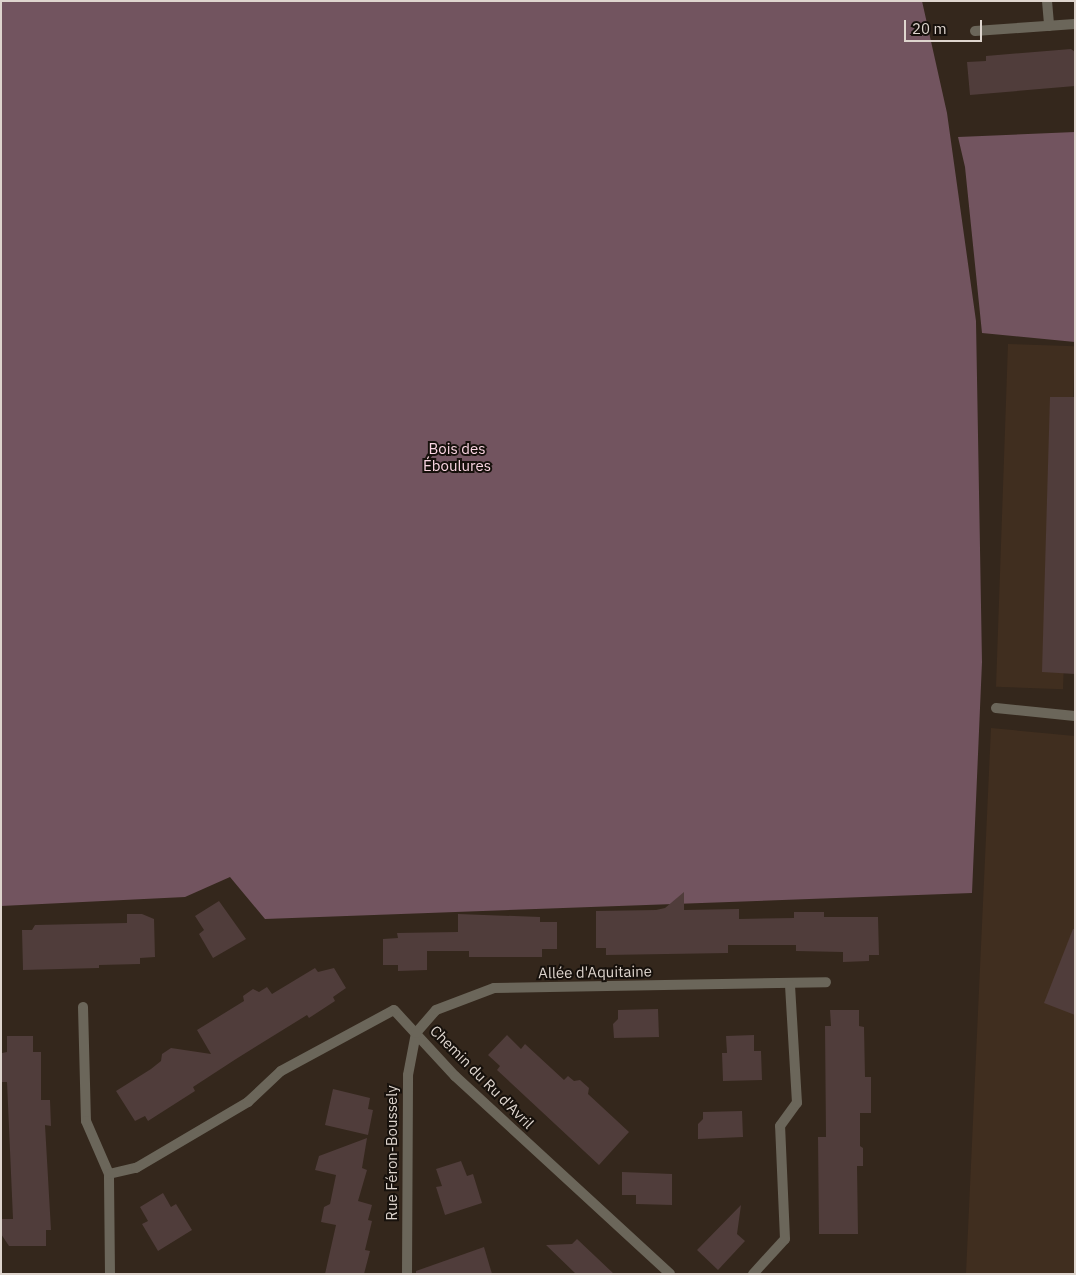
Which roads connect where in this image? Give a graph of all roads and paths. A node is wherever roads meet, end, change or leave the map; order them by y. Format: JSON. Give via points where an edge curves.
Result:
{"nodes":[{"id":1,"x":1047,"y":1,"type":"edge"},
{"id":2,"x":1075,"y":24,"type":"edge"},
{"id":3,"x":1049,"y":26,"type":"junction"},
{"id":4,"x":975,"y":31,"type":"dead end"},
{"id":5,"x":996,"y":708,"type":"dead end"},
{"id":6,"x":1075,"y":716,"type":"edge"},
{"id":7,"x":826,"y":982,"type":"dead end"},
{"id":8,"x":790,"y":984,"type":"junction"},
{"id":9,"x":83,"y":1006,"type":"dead end"},
{"id":10,"x":416,"y":1033,"type":"junction"},
{"id":11,"x":109,"y":1174,"type":"junction"},
{"id":12,"x":110,"y":1274,"type":"edge"},
{"id":13,"x":407,"y":1274,"type":"edge"},
{"id":14,"x":670,"y":1274,"type":"edge"},
{"id":15,"x":752,"y":1274,"type":"edge"}],
"edges":[{"from":1,"to":3,"type":"street"},
{"from":2,"to":3,"type":"street"},
{"from":3,"to":4,"type":"street"},
{"from":5,"to":6,"type":"street"},
{"from":7,"to":8,"type":"street","name":"Allée d'Aquitaine"},
{"from":8,"to":10,"type":"street","name":"Allée d'Aquitaine","via":[[494,988],[436,1010]]},
{"from":8,"to":15,"type":"street","via":[[796,1103],[780,1126],[785,1239]]},
{"from":9,"to":11,"type":"street","via":[[86,1121]]},
{"from":10,"to":11,"type":"street","name":"Chemin du Ru d'Avril","via":[[394,1010],[281,1071],[248,1102],[136,1168]]},
{"from":10,"to":13,"type":"street","name":"Rue Féron-Boussely","via":[[408,1075]]},
{"from":10,"to":14,"type":"street","name":"Chemin du Ru d'Avril","via":[[455,1076]]},
{"from":11,"to":12,"type":"street"}]}
